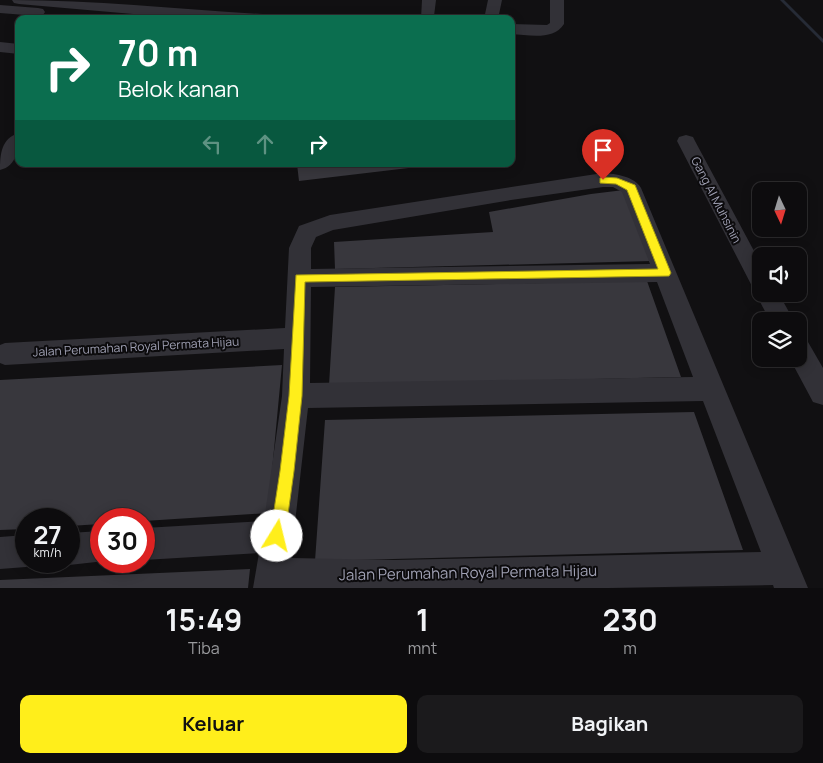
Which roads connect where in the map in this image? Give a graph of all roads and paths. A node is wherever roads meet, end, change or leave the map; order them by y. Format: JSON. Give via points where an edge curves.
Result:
{"nodes":[{"id":1,"x":19,"y":0,"type":"edge"},
{"id":2,"x":429,"y":0,"type":"edge"},
{"id":3,"x":495,"y":0,"type":"edge"},
{"id":4,"x":557,"y":0,"type":"edge"},
{"id":5,"x":2,"y":10,"type":"edge"},
{"id":6,"x":68,"y":15,"type":"edge"},
{"id":7,"x":203,"y":15,"type":"edge"},
{"id":8,"x":427,"y":15,"type":"edge"},
{"id":9,"x":492,"y":15,"type":"edge"},
{"id":10,"x":515,"y":29,"type":"edge"},
{"id":11,"x":0,"y":47,"type":"edge"},
{"id":12,"x":15,"y":49,"type":"edge"},
{"id":13,"x":14,"y":141,"type":"edge"},
{"id":14,"x":686,"y":141,"type":"dead end"},
{"id":15,"x":0,"y":164,"type":"edge"},
{"id":16,"x":752,"y":267,"type":"edge"},
{"id":17,"x":665,"y":273,"type":"junction"},
{"id":18,"x":300,"y":278,"type":"junction"},
{"id":19,"x":298,"y":338,"type":"junction"},
{"id":20,"x":5,"y":354,"type":"dead end"},
{"id":21,"x":807,"y":364,"type":"edge"},
{"id":22,"x":712,"y":389,"type":"junction"},
{"id":23,"x":823,"y":393,"type":"edge"},
{"id":24,"x":296,"y":396,"type":"junction"},
{"id":25,"x":277,"y":536,"type":"junction"},
{"id":26,"x":155,"y":543,"type":"edge"},
{"id":27,"x":15,"y":552,"type":"edge"},
{"id":28,"x":0,"y":553,"type":"edge"},
{"id":29,"x":787,"y":578,"type":"edge"},
{"id":30,"x":271,"y":581,"type":"edge"}],
"edges":[{"from":1,"to":7,"type":"street"},
{"from":2,"to":8,"type":"street"},
{"from":3,"to":9,"type":"street"},
{"from":4,"to":10,"type":"street","via":[[556,24],[552,30]]},
{"from":5,"to":6,"type":"street"},
{"from":11,"to":12,"type":"street"},
{"from":13,"to":15,"type":"street"},
{"from":14,"to":16,"type":"street","name":"Gang Al Muhsinin"},
{"from":17,"to":18,"type":"street"},
{"from":17,"to":18,"type":"street","name":"Jalan Perumahan Royal Permata Hijau","via":[[632,188],[617,181],[603,180],[330,223],[307,232],[303,238]]},
{"from":17,"to":22,"type":"street","name":"Jalan Perumahan Royal Permata Hijau"},
{"from":18,"to":19,"type":"street","name":"Jalan Perumahan Royal Permata Hijau"},
{"from":19,"to":20,"type":"street","name":"Jalan Perumahan Royal Permata Hijau"},
{"from":19,"to":24,"type":"street","name":"Jalan Perumahan Royal Permata Hijau"},
{"from":21,"to":23,"type":"street"},
{"from":22,"to":24,"type":"street"},
{"from":22,"to":29,"type":"street","name":"Jalan Perumahan Royal Permata Hijau"},
{"from":24,"to":25,"type":"street","name":"Jalan Perumahan Royal Permata Hijau"},
{"from":25,"to":26,"type":"street"},
{"from":25,"to":30,"type":"street","name":"Jalan Perumahan Royal Permata Hijau"},
{"from":27,"to":28,"type":"street"},
{"from":29,"to":30,"type":"street","name":"Jalan Perumahan Royal Permata Hijau","via":[[395,576]]}]}
